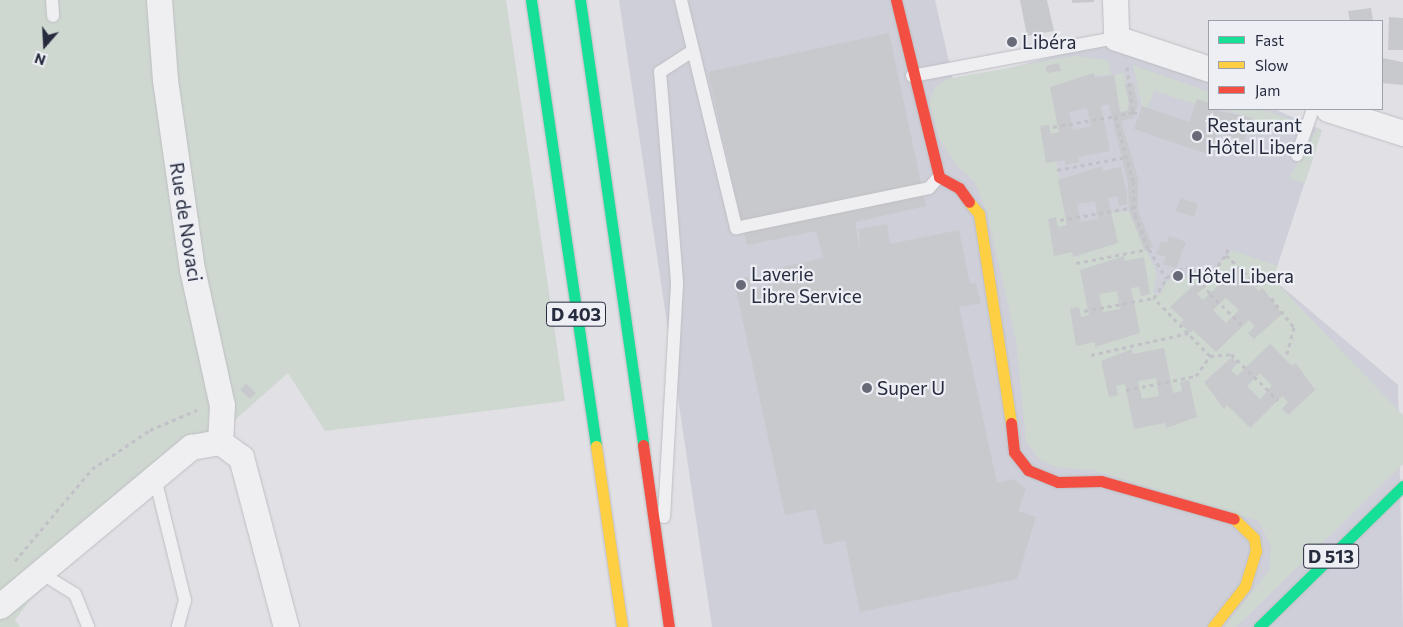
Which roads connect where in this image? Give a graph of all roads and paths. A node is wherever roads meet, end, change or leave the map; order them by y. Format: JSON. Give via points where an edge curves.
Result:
{"nodes":[{"id":1,"x":52,"y":0,"type":"edge"},
{"id":2,"x":159,"y":0,"type":"edge"},
{"id":3,"x":531,"y":0,"type":"edge"},
{"id":4,"x":580,"y":0,"type":"edge"},
{"id":5,"x":681,"y":0,"type":"edge"},
{"id":6,"x":896,"y":0,"type":"edge"},
{"id":7,"x":1115,"y":0,"type":"edge"},
{"id":8,"x":53,"y":16,"type":"dead end"},
{"id":9,"x":1120,"y":39,"type":"junction"},
{"id":10,"x":691,"y":52,"type":"junction"},
{"id":11,"x":1208,"y":69,"type":"edge"},
{"id":12,"x":912,"y":76,"type":"junction"},
{"id":13,"x":1313,"y":110,"type":"edge"},
{"id":14,"x":1331,"y":110,"type":"edge"},
{"id":15,"x":1134,"y":112,"type":"junction"},
{"id":16,"x":1140,"y":114,"type":"dead end"},
{"id":17,"x":1115,"y":116,"type":"junction"},
{"id":18,"x":1053,"y":127,"type":"dead end"},
{"id":19,"x":1403,"y":133,"type":"edge"},
{"id":20,"x":1297,"y":155,"type":"dead end"},
{"id":21,"x":1126,"y":157,"type":"junction"},
{"id":22,"x":1057,"y":170,"type":"dead end"},
{"id":23,"x":939,"y":177,"type":"junction"},
{"id":24,"x":1134,"y":208,"type":"junction"},
{"id":25,"x":1060,"y":220,"type":"dead end"},
{"id":26,"x":1149,"y":249,"type":"junction"},
{"id":27,"x":1228,"y":249,"type":"dead end"},
{"id":28,"x":1226,"y":255,"type":"junction"},
{"id":29,"x":1076,"y":263,"type":"dead end"},
{"id":30,"x":1194,"y":270,"type":"junction"},
{"id":31,"x":1166,"y":278,"type":"junction"},
{"id":32,"x":1261,"y":288,"type":"dead end"},
{"id":33,"x":1154,"y":298,"type":"junction"},
{"id":34,"x":1271,"y":298,"type":"dead end"},
{"id":35,"x":1084,"y":311,"type":"dead end"},
{"id":36,"x":1243,"y":326,"type":"dead end"},
{"id":37,"x":1188,"y":333,"type":"junction"},
{"id":38,"x":1287,"y":354,"type":"dead end"},
{"id":39,"x":1091,"y":355,"type":"dead end"},
{"id":40,"x":1210,"y":356,"type":"junction"},
{"id":41,"x":1126,"y":390,"type":"dead end"},
{"id":42,"x":1278,"y":400,"type":"dead end"},
{"id":43,"x":201,"y":404,"type":"dead end"},
{"id":44,"x":220,"y":442,"type":"junction"},
{"id":45,"x":154,"y":478,"type":"junction"},
{"id":46,"x":1403,"y":486,"type":"edge"},
{"id":47,"x":11,"y":566,"type":"dead end"},
{"id":48,"x":41,"y":573,"type":"junction"},
{"id":49,"x":660,"y":577,"type":"junction"},
{"id":50,"x":0,"y":606,"type":"edge"},
{"id":51,"x":88,"y":627,"type":"edge"},
{"id":52,"x":178,"y":627,"type":"edge"},
{"id":53,"x":286,"y":627,"type":"edge"},
{"id":54,"x":622,"y":627,"type":"edge"},
{"id":55,"x":669,"y":627,"type":"edge"},
{"id":56,"x":1213,"y":627,"type":"edge"},
{"id":57,"x":1259,"y":627,"type":"edge"}],
"edges":[{"from":1,"to":8,"type":"lane"},
{"from":2,"to":44,"type":"street","name":"Rue de Novaci","via":[[165,80],[192,270],[222,405]]},
{"from":3,"to":54,"type":"main road","number":"D 403"},
{"from":4,"to":49,"type":"main road","number":"D 403"},
{"from":5,"to":10,"type":"lane"},
{"from":6,"to":12,"type":"main road"},
{"from":7,"to":9,"type":"street"},
{"from":9,"to":11,"type":"street"},
{"from":9,"to":12,"type":"lane"},
{"from":9,"to":15,"type":"path"},
{"from":10,"to":23,"type":"lane","via":[[736,228],[929,188]]},
{"from":10,"to":49,"type":"lane","via":[[660,72],[677,282]]},
{"from":12,"to":23,"type":"main road"},
{"from":13,"to":20,"type":"lane"},
{"from":14,"to":19,"type":"street"},
{"from":15,"to":16,"type":"path"},
{"from":15,"to":17,"type":"path"},
{"from":17,"to":18,"type":"path"},
{"from":17,"to":21,"type":"path"},
{"from":21,"to":22,"type":"path"},
{"from":21,"to":24,"type":"path"},
{"from":23,"to":56,"type":"main road","via":[[959,188],[979,214],[1007,378],[1014,452],[1028,470],[1058,482],[1101,481],[1234,519],[1254,538],[1256,552],[1245,586]]},
{"from":24,"to":25,"type":"path"},
{"from":24,"to":26,"type":"path"},
{"from":26,"to":29,"type":"path"},
{"from":26,"to":31,"type":"path"},
{"from":27,"to":28,"type":"path"},
{"from":28,"to":30,"type":"path","via":[[1213,272]]},
{"from":28,"to":32,"type":"path"},
{"from":30,"to":31,"type":"path","via":[[1171,272]]},
{"from":30,"to":36,"type":"path","via":[[1210,294]]},
{"from":31,"to":33,"type":"path"},
{"from":33,"to":35,"type":"path"},
{"from":33,"to":37,"type":"path"},
{"from":34,"to":38,"type":"path","via":[[1294,327]]},
{"from":37,"to":39,"type":"path"},
{"from":37,"to":40,"type":"path"},
{"from":40,"to":41,"type":"path","via":[[1196,376]]},
{"from":40,"to":42,"type":"path","via":[[1231,354]]},
{"from":43,"to":47,"type":"path","via":[[193,414],[134,439],[92,469]]},
{"from":44,"to":45,"type":"street","via":[[199,443]]},
{"from":44,"to":53,"type":"street","via":[[241,457]]},
{"from":45,"to":48,"type":"street"},
{"from":45,"to":52,"type":"lane","via":[[185,600]]},
{"from":46,"to":57,"type":"main road","number":"D 513"},
{"from":48,"to":50,"type":"street"},
{"from":48,"to":51,"type":"lane","via":[[75,594]]},
{"from":49,"to":55,"type":"main road","number":"D 403"}]}
